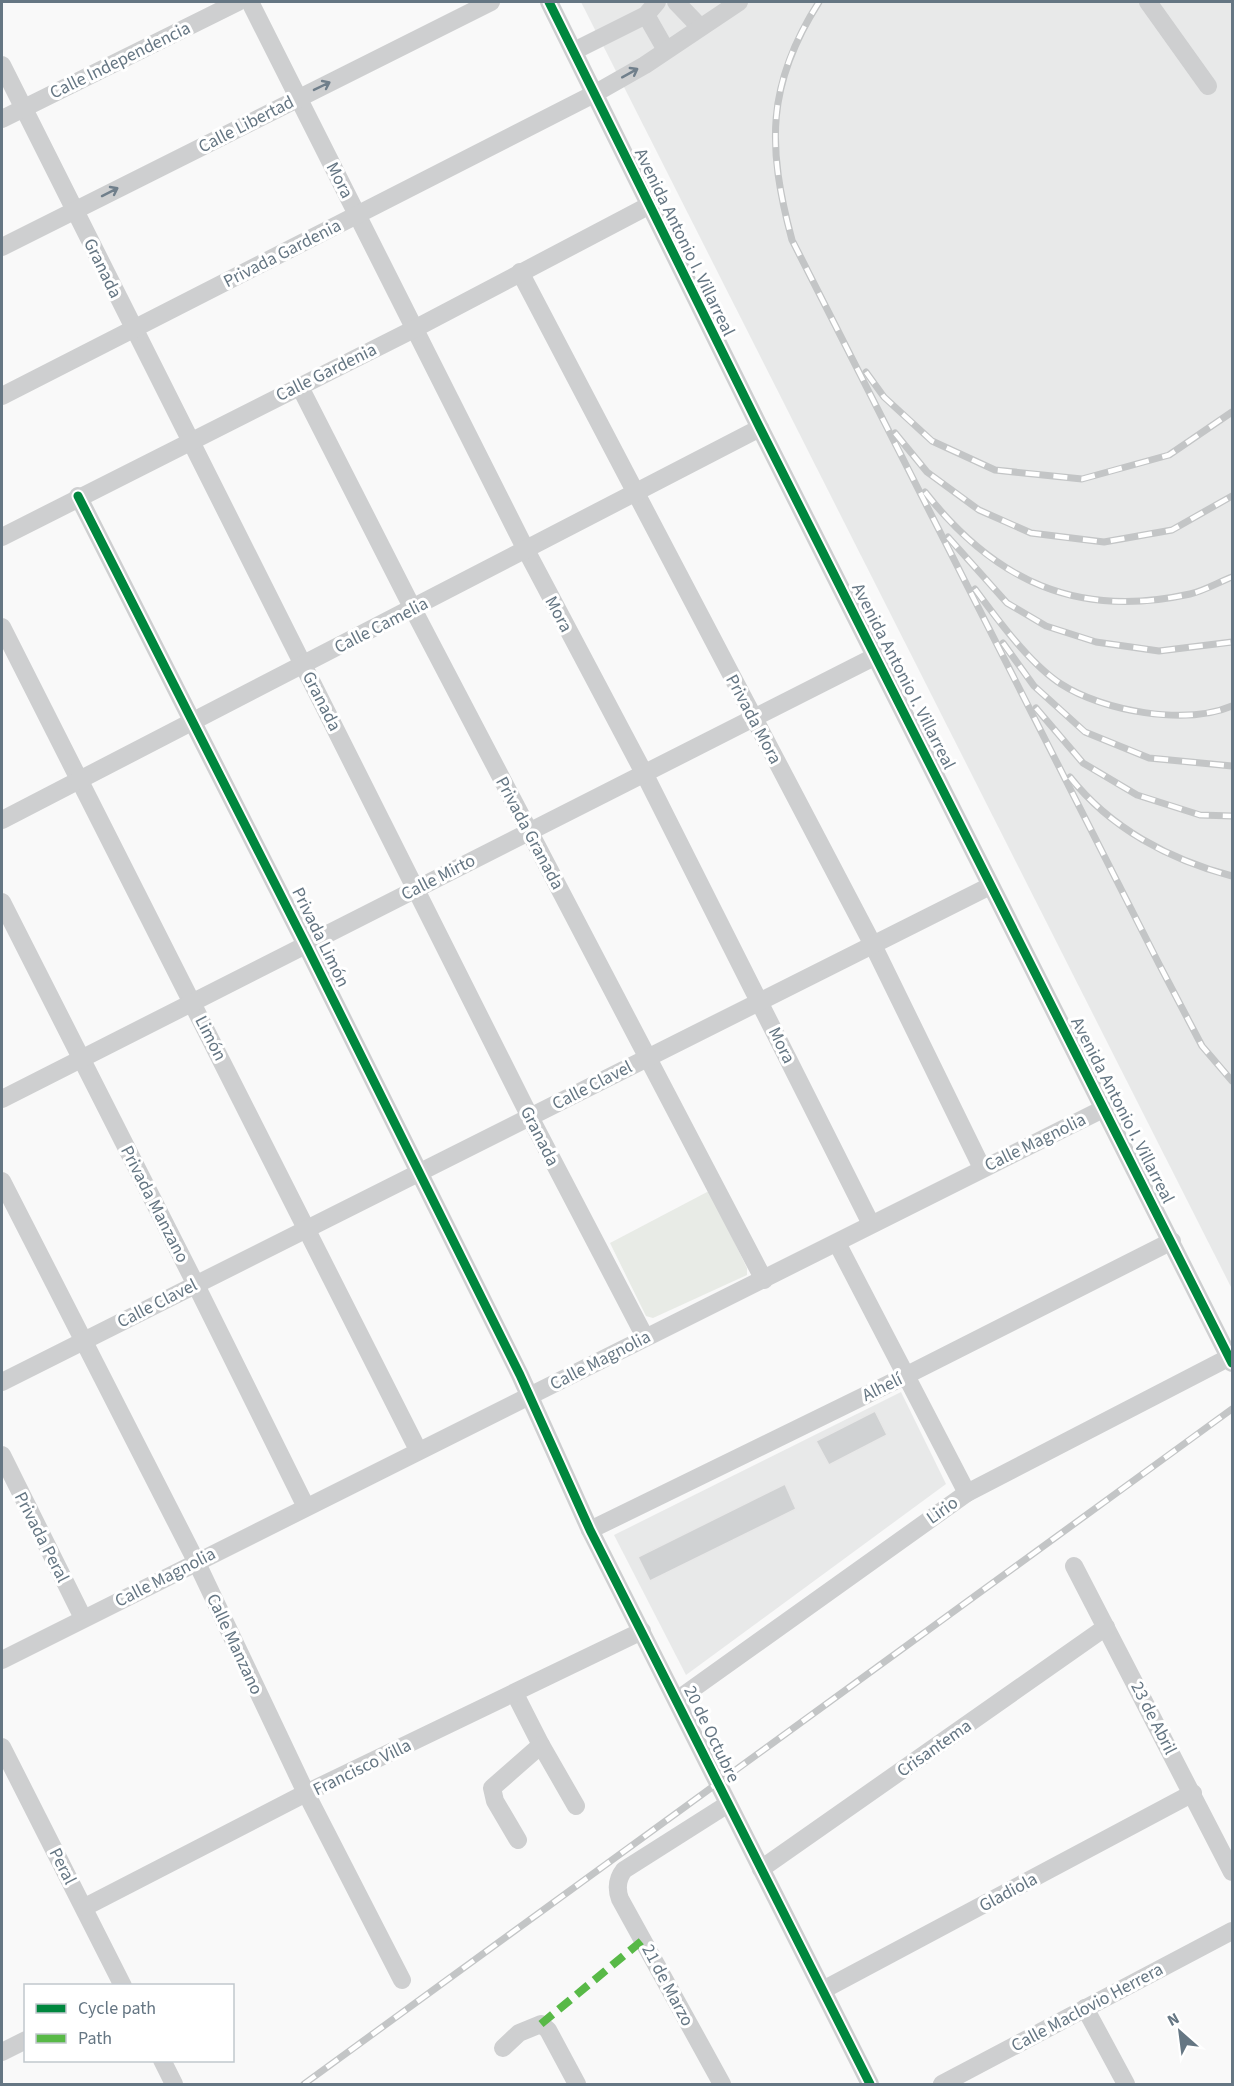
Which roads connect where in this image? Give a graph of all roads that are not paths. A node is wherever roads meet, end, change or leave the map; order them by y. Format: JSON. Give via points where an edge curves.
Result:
{"nodes":[{"id":1,"x":238,"y":2,"type":"edge"},
{"id":2,"x":250,"y":2,"type":"edge"},
{"id":3,"x":491,"y":2,"type":"edge"},
{"id":4,"x":549,"y":2,"type":"edge"},
{"id":5,"x":676,"y":2,"type":"edge"},
{"id":6,"x":739,"y":2,"type":"edge"},
{"id":7,"x":1148,"y":2,"type":"edge"},
{"id":8,"x":652,"y":8,"type":"edge"},
{"id":9,"x":700,"y":27,"type":"junction"},
{"id":10,"x":666,"y":50,"type":"junction"},
{"id":11,"x":574,"y":51,"type":"junction"},
{"id":12,"x":2,"y":65,"type":"edge"},
{"id":13,"x":1208,"y":86,"type":"dead end"},
{"id":14,"x":594,"y":94,"type":"junction"},
{"id":15,"x":298,"y":97,"type":"junction"},
{"id":16,"x":24,"y":108,"type":"junction"},
{"id":17,"x":2,"y":119,"type":"edge"},
{"id":18,"x":648,"y":206,"type":"junction"},
{"id":19,"x":75,"y":210,"type":"junction"},
{"id":20,"x":357,"y":214,"type":"junction"},
{"id":21,"x":2,"y":247,"type":"edge"},
{"id":22,"x":520,"y":272,"type":"junction"},
{"id":23,"x":416,"y":328,"type":"junction"},
{"id":24,"x":133,"y":331,"type":"junction"},
{"id":25,"x":299,"y":385,"type":"junction"},
{"id":26,"x":2,"y":396,"type":"edge"},
{"id":27,"x":760,"y":428,"type":"junction"},
{"id":28,"x":191,"y":439,"type":"junction"},
{"id":29,"x":637,"y":493,"type":"junction"},
{"id":30,"x":78,"y":496,"type":"junction"},
{"id":31,"x":2,"y":537,"type":"edge"},
{"id":32,"x":526,"y":550,"type":"junction"},
{"id":33,"x":413,"y":609,"type":"junction"},
{"id":34,"x":2,"y":627,"type":"edge"},
{"id":35,"x":876,"y":656,"type":"junction"},
{"id":36,"x":304,"y":665,"type":"junction"},
{"id":37,"x":754,"y":717,"type":"junction"},
{"id":38,"x":194,"y":721,"type":"junction"},
{"id":39,"x":644,"y":773,"type":"junction"},
{"id":40,"x":78,"y":780,"type":"junction"},
{"id":41,"x":2,"y":820,"type":"edge"},
{"id":42,"x":529,"y":831,"type":"junction"},
{"id":43,"x":990,"y":886,"type":"junction"},
{"id":44,"x":417,"y":888,"type":"junction"},
{"id":45,"x":2,"y":902,"type":"edge"},
{"id":46,"x":872,"y":943,"type":"junction"},
{"id":47,"x":306,"y":945,"type":"junction"},
{"id":48,"x":760,"y":1000,"type":"junction"},
{"id":49,"x":193,"y":1001,"type":"junction"},
{"id":50,"x":647,"y":1057,"type":"junction"},
{"id":51,"x":82,"y":1059,"type":"junction"},
{"id":52,"x":2,"y":1099,"type":"edge"},
{"id":53,"x":1103,"y":1109,"type":"junction"},
{"id":54,"x":530,"y":1117,"type":"junction"},
{"id":55,"x":982,"y":1168,"type":"junction"},
{"id":56,"x":418,"y":1173,"type":"junction"},
{"id":57,"x":2,"y":1181,"type":"edge"},
{"id":58,"x":871,"y":1224,"type":"junction"},
{"id":59,"x":306,"y":1227,"type":"junction"},
{"id":60,"x":1172,"y":1241,"type":"junction"},
{"id":61,"x":837,"y":1243,"type":"junction"},
{"id":62,"x":764,"y":1280,"type":"junction"},
{"id":63,"x":195,"y":1283,"type":"junction"},
{"id":64,"x":645,"y":1337,"type":"junction"},
{"id":65,"x":82,"y":1341,"type":"junction"},
{"id":66,"x":1231,"y":1360,"type":"edge"},
{"id":67,"x":907,"y":1375,"type":"junction"},
{"id":68,"x":2,"y":1382,"type":"edge"},
{"id":69,"x":528,"y":1396,"type":"junction"},
{"id":70,"x":418,"y":1450,"type":"junction"},
{"id":71,"x":2,"y":1455,"type":"edge"},
{"id":72,"x":967,"y":1493,"type":"junction"},
{"id":73,"x":306,"y":1507,"type":"junction"},
{"id":74,"x":590,"y":1530,"type":"junction"},
{"id":75,"x":196,"y":1562,"type":"junction"},
{"id":76,"x":1074,"y":1566,"type":"dead end"},
{"id":77,"x":83,"y":1618,"type":"junction"},
{"id":78,"x":1106,"y":1627,"type":"junction"},
{"id":79,"x":642,"y":1631,"type":"junction"},
{"id":80,"x":2,"y":1660,"type":"edge"},
{"id":81,"x":515,"y":1694,"type":"junction"},
{"id":82,"x":677,"y":1700,"type":"junction"},
{"id":83,"x":541,"y":1744,"type":"junction"},
{"id":84,"x":2,"y":1747,"type":"edge"},
{"id":85,"x":306,"y":1793,"type":"junction"},
{"id":86,"x":1193,"y":1793,"type":"junction"},
{"id":87,"x":728,"y":1804,"type":"junction"},
{"id":88,"x":576,"y":1806,"type":"dead end"},
{"id":89,"x":518,"y":1840,"type":"dead end"},
{"id":90,"x":761,"y":1869,"type":"junction"},
{"id":91,"x":1233,"y":1872,"type":"edge"},
{"id":92,"x":85,"y":1907,"type":"junction"},
{"id":93,"x":1233,"y":1931,"type":"edge"},
{"id":94,"x":402,"y":1980,"type":"dead end"},
{"id":95,"x":122,"y":1984,"type":"edge"},
{"id":96,"x":823,"y":1990,"type":"junction"},
{"id":97,"x":1085,"y":2008,"type":"junction"},
{"id":98,"x":24,"y":2040,"type":"edge"},
{"id":99,"x":4,"y":2044,"type":"edge"},
{"id":100,"x":502,"y":2048,"type":"dead end"},
{"id":101,"x":162,"y":2062,"type":"edge"},
{"id":102,"x":174,"y":2085,"type":"edge"},
{"id":103,"x":577,"y":2085,"type":"edge"},
{"id":104,"x":722,"y":2085,"type":"edge"},
{"id":105,"x":870,"y":2085,"type":"edge"},
{"id":106,"x":942,"y":2085,"type":"edge"},
{"id":107,"x":1126,"y":2085,"type":"edge"}],
"edges":[{"from":1,"to":16,"type":"street","name":"Calle Independencia"},
{"from":2,"to":15,"type":"street","name":"Mora"},
{"from":15,"to":3,"type":"street","name":"Calle Libertad","one_way":true},
{"from":4,"to":11,"type":"street","name":"Avenida Antonio I. Villarreal"},
{"from":5,"to":9,"type":"street"},
{"from":6,"to":9,"type":"street","name":"Privada Gardenia"},
{"from":7,"to":13,"type":"street"},
{"from":8,"to":10,"type":"street"},
{"from":8,"to":11,"type":"street"},
{"from":9,"to":10,"type":"street","name":"Privada Gardenia"},
{"from":14,"to":10,"type":"street","name":"Privada Gardenia","one_way":true},
{"from":11,"to":14,"type":"street","name":"Avenida Antonio I. Villarreal"},
{"from":12,"to":16,"type":"street","name":"Granada"},
{"from":14,"to":18,"type":"street","name":"Avenida Antonio I. Villarreal"},
{"from":14,"to":20,"type":"street","name":"Privada Gardenia"},
{"from":19,"to":15,"type":"street","name":"Calle Libertad","one_way":true},
{"from":15,"to":20,"type":"street","name":"Mora"},
{"from":16,"to":17,"type":"street","name":"Calle Independencia"},
{"from":16,"to":19,"type":"street","name":"Granada"},
{"from":18,"to":22,"type":"street","name":"Calle Gardenia"},
{"from":18,"to":27,"type":"street","name":"Avenida Antonio I. Villarreal"},
{"from":19,"to":21,"type":"street","name":"Calle Libertad"},
{"from":19,"to":24,"type":"street","name":"Granada"},
{"from":20,"to":23,"type":"street","name":"Mora"},
{"from":20,"to":24,"type":"street","name":"Privada Gardenia"},
{"from":22,"to":23,"type":"street","name":"Calle Gardenia"},
{"from":22,"to":29,"type":"street","name":"Privada Mora"},
{"from":23,"to":25,"type":"street","name":"Calle Gardenia"},
{"from":23,"to":32,"type":"street","name":"Mora"},
{"from":24,"to":26,"type":"street","name":"Privada Gardenia"},
{"from":24,"to":28,"type":"street","name":"Granada"},
{"from":25,"to":28,"type":"street","name":"Calle Gardenia"},
{"from":25,"to":33,"type":"street","name":"Privada Granada"},
{"from":27,"to":29,"type":"street","name":"Calle Camelia"},
{"from":27,"to":35,"type":"street","name":"Avenida Antonio I. Villarreal"},
{"from":28,"to":30,"type":"street","name":"Calle Gardenia"},
{"from":28,"to":36,"type":"street","name":"Granada"},
{"from":29,"to":32,"type":"street","name":"Calle Camelia"},
{"from":29,"to":37,"type":"street","name":"Privada Mora"},
{"from":30,"to":31,"type":"street","name":"Calle Gardenia"},
{"from":30,"to":38,"type":"street","name":"Privada Limón"},
{"from":32,"to":33,"type":"street","name":"Calle Camelia"},
{"from":32,"to":39,"type":"street","name":"Mora"},
{"from":33,"to":36,"type":"street","name":"Calle Camelia"},
{"from":33,"to":42,"type":"street","name":"Privada Granada"},
{"from":34,"to":40,"type":"street","name":"Limón"},
{"from":35,"to":37,"type":"street","name":"Calle Mirto"},
{"from":35,"to":43,"type":"street","name":"Avenida Antonio I. Villarreal"},
{"from":36,"to":38,"type":"street","name":"Calle Camelia"},
{"from":36,"to":44,"type":"street","name":"Granada"},
{"from":37,"to":39,"type":"street","name":"Calle Mirto"},
{"from":37,"to":46,"type":"street","name":"Privada Mora"},
{"from":38,"to":40,"type":"street","name":"Calle Camelia"},
{"from":38,"to":47,"type":"street","name":"Privada Limón"},
{"from":39,"to":42,"type":"street","name":"Calle Mirto"},
{"from":39,"to":48,"type":"street","name":"Mora"},
{"from":40,"to":41,"type":"street","name":"Calle Camelia"},
{"from":40,"to":49,"type":"street","name":"Limón"},
{"from":42,"to":44,"type":"street","name":"Calle Mirto"},
{"from":42,"to":50,"type":"street","name":"Privada Granada"},
{"from":43,"to":46,"type":"street","name":"Calle Clavel"},
{"from":43,"to":53,"type":"street","name":"Avenida Antonio I. Villarreal"},
{"from":44,"to":47,"type":"street","name":"Calle Mirto"},
{"from":44,"to":54,"type":"street","name":"Granada"},
{"from":45,"to":51,"type":"street","name":"Privada Manzano"},
{"from":46,"to":48,"type":"street","name":"Calle Clavel"},
{"from":46,"to":55,"type":"street","name":"Privada Mora"},
{"from":47,"to":49,"type":"street","name":"Calle Mirto"},
{"from":47,"to":56,"type":"street","name":"Privada Limón"},
{"from":48,"to":50,"type":"street","name":"Calle Clavel"},
{"from":48,"to":58,"type":"street","name":"Mora"},
{"from":49,"to":51,"type":"street","name":"Calle Mirto"},
{"from":49,"to":59,"type":"street","name":"Limón"},
{"from":50,"to":54,"type":"street","name":"Calle Clavel"},
{"from":50,"to":62,"type":"street","name":"Privada Granada"},
{"from":51,"to":52,"type":"street","name":"Calle Mirto"},
{"from":51,"to":63,"type":"street","name":"Privada Manzano"},
{"from":53,"to":55,"type":"street","name":"Calle Magnolia"},
{"from":53,"to":60,"type":"street","name":"Avenida Antonio I. Villarreal"},
{"from":54,"to":56,"type":"street","name":"Calle Clavel"},
{"from":54,"to":64,"type":"street","name":"Granada"},
{"from":55,"to":58,"type":"street","name":"Calle Magnolia"},
{"from":56,"to":59,"type":"street","name":"Calle Clavel"},
{"from":56,"to":69,"type":"street","name":"Privada Limón"},
{"from":57,"to":65,"type":"street","name":"Calle Manzano"},
{"from":58,"to":61,"type":"street","name":"Calle Magnolia"},
{"from":59,"to":63,"type":"street","name":"Calle Clavel"},
{"from":59,"to":70,"type":"street","name":"Limón"},
{"from":60,"to":66,"type":"street","name":"Avenida Antonio I. Villarreal"},
{"from":60,"to":67,"type":"street","name":"Alhelí"},
{"from":61,"to":62,"type":"street","name":"Calle Magnolia"},
{"from":61,"to":67,"type":"street"},
{"from":62,"to":64,"type":"street","name":"Calle Magnolia"},
{"from":63,"to":65,"type":"street","name":"Calle Clavel"},
{"from":63,"to":73,"type":"street","name":"Privada Manzano"},
{"from":64,"to":69,"type":"street","name":"Calle Magnolia"},
{"from":65,"to":68,"type":"street","name":"Calle Clavel"},
{"from":65,"to":75,"type":"street","name":"Calle Manzano"},
{"from":66,"to":72,"type":"street","name":"Lirio"},
{"from":67,"to":72,"type":"street"},
{"from":67,"to":74,"type":"street","name":"Alhelí"},
{"from":69,"to":70,"type":"street","name":"Calle Magnolia"},
{"from":69,"to":74,"type":"street","name":"20 de Octubre"},
{"from":70,"to":73,"type":"street","name":"Calle Magnolia"},
{"from":71,"to":77,"type":"street","name":"Privada Peral"},
{"from":72,"to":82,"type":"street","name":"Lirio"},
{"from":73,"to":75,"type":"street","name":"Calle Magnolia"},
{"from":74,"to":79,"type":"street","name":"20 de Octubre"},
{"from":75,"to":77,"type":"street","name":"Calle Magnolia"},
{"from":75,"to":85,"type":"street","name":"Calle Manzano"},
{"from":76,"to":78,"type":"street","name":"23 de Abril"},
{"from":77,"to":80,"type":"street","name":"Calle Magnolia"},
{"from":78,"to":86,"type":"street","name":"23 de Abril"},
{"from":78,"to":90,"type":"street","name":"Crisantema"},
{"from":79,"to":81,"type":"street","name":"Francisco Villa"},
{"from":79,"to":82,"type":"street","name":"20 de Octubre"},
{"from":81,"to":83,"type":"street"},
{"from":81,"to":85,"type":"street","name":"Francisco Villa"},
{"from":82,"to":87,"type":"street","name":"20 de Octubre"},
{"from":83,"to":88,"type":"street"},
{"from":83,"to":89,"type":"street","via":[[492,1788],[495,1801]]},
{"from":84,"to":92,"type":"street","name":"Peral"},
{"from":85,"to":92,"type":"street","name":"Francisco Villa"},
{"from":85,"to":94,"type":"street","name":"Calle Manzano"},
{"from":86,"to":91,"type":"street","name":"23 de Abril"},
{"from":86,"to":96,"type":"street","name":"Gladiola"},
{"from":87,"to":90,"type":"street","name":"20 de Octubre"},
{"from":87,"to":104,"type":"street","name":"21 de Marzo","via":[[624,1870],[617,1885],[620,1899]]},
{"from":90,"to":96,"type":"street","name":"20 de Octubre"},
{"from":92,"to":95,"type":"street","name":"Peral"},
{"from":93,"to":97,"type":"street","name":"Calle Maclovio Herrera"},
{"from":96,"to":105,"type":"street","name":"20 de Octubre"},
{"from":97,"to":106,"type":"street","name":"Calle Maclovio Herrera"},
{"from":97,"to":107,"type":"street"},
{"from":98,"to":99,"type":"street"},
{"from":100,"to":103,"type":"street","via":[[519,2033],[541,2024],[551,2035]]},
{"from":101,"to":102,"type":"street"}]}
